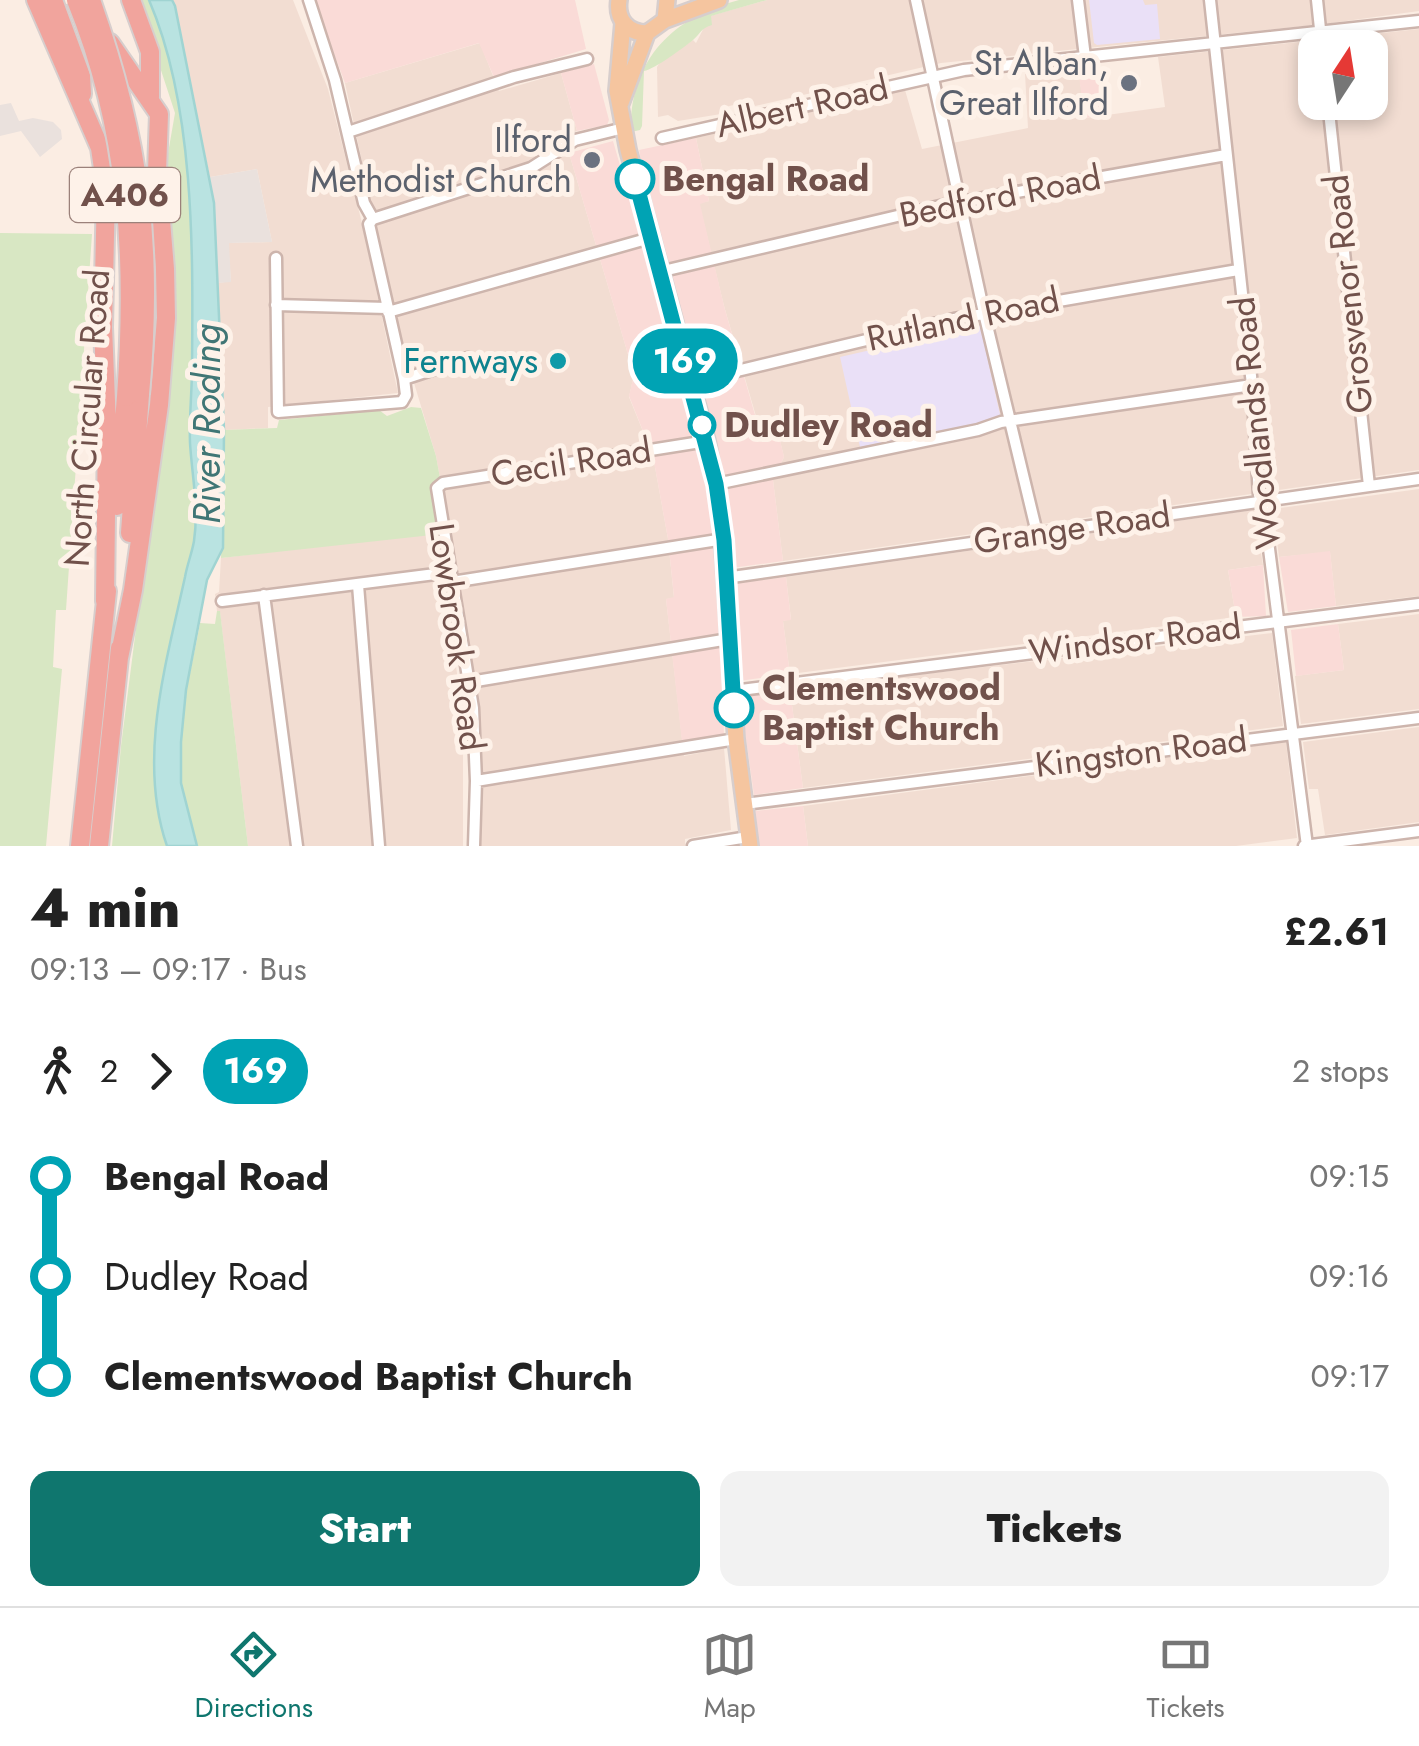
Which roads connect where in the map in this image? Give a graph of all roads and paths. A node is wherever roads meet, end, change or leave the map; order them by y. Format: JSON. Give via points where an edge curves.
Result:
{"nodes":[{"id":1,"x":36,"y":0,"type":"edge"},
{"id":2,"x":53,"y":0,"type":"edge"},
{"id":3,"x":76,"y":0,"type":"edge"},
{"id":4,"x":93,"y":0,"type":"edge"},
{"id":5,"x":132,"y":0,"type":"edge"},
{"id":6,"x":309,"y":0,"type":"edge"},
{"id":7,"x":667,"y":0,"type":"edge"},
{"id":8,"x":718,"y":0,"type":"edge"},
{"id":9,"x":916,"y":0,"type":"edge"},
{"id":10,"x":1078,"y":0,"type":"edge"},
{"id":11,"x":1210,"y":0,"type":"edge"},
{"id":12,"x":1317,"y":0,"type":"edge"},
{"id":13,"x":617,"y":8,"type":"edge"},
{"id":14,"x":666,"y":20,"type":"junction"},
{"id":15,"x":1419,"y":20,"type":"edge"},
{"id":16,"x":1320,"y":30,"type":"joint"},
{"id":17,"x":646,"y":33,"type":"junction"},
{"id":18,"x":1298,"y":33,"type":"edge"},
{"id":19,"x":1214,"y":43,"type":"junction"},
{"id":20,"x":1085,"y":57,"type":"junction"},
{"id":21,"x":587,"y":59,"type":"dead end"},
{"id":22,"x":933,"y":75,"type":"junction"},
{"id":23,"x":150,"y":97,"type":"junction"},
{"id":24,"x":621,"y":103,"type":"junction"},
{"id":25,"x":82,"y":105,"type":"junction"},
{"id":26,"x":1330,"y":120,"type":"edge"},
{"id":27,"x":624,"y":128,"type":"junction"},
{"id":28,"x":348,"y":132,"type":"junction"},
{"id":29,"x":662,"y":138,"type":"dead end"},
{"id":30,"x":157,"y":141,"type":"junction"},
{"id":31,"x":100,"y":148,"type":"junction"},
{"id":32,"x":1226,"y":154,"type":"junction"},
{"id":33,"x":962,"y":202,"type":"junction"},
{"id":34,"x":373,"y":219,"type":"junction"},
{"id":35,"x":650,"y":238,"type":"junction"},
{"id":36,"x":276,"y":258,"type":"dead end"},
{"id":37,"x":1238,"y":270,"type":"junction"},
{"id":38,"x":659,"y":272,"type":"junction"},
{"id":39,"x":276,"y":306,"type":"junction"},
{"id":40,"x":388,"y":310,"type":"junction"},
{"id":41,"x":984,"y":313,"type":"junction"},
{"id":42,"x":468,"y":358,"type":"dead end"},
{"id":43,"x":404,"y":379,"type":"junction"},
{"id":44,"x":691,"y":382,"type":"junction"},
{"id":45,"x":1252,"y":385,"type":"junction"},
{"id":46,"x":133,"y":395,"type":"junction"},
{"id":47,"x":1010,"y":423,"type":"junction"},
{"id":48,"x":706,"y":441,"type":"junction"},
{"id":49,"x":1419,"y":479,"type":"edge"},
{"id":50,"x":716,"y":484,"type":"junction"},
{"id":51,"x":1368,"y":486,"type":"junction"},
{"id":52,"x":437,"y":488,"type":"joint"},
{"id":53,"x":1263,"y":502,"type":"junction"},
{"id":54,"x":1037,"y":533,"type":"junction"},
{"id":55,"x":724,"y":540,"type":"junction"},
{"id":56,"x":452,"y":577,"type":"junction"},
{"id":57,"x":726,"y":578,"type":"junction"},
{"id":58,"x":358,"y":585,"type":"junction"},
{"id":59,"x":264,"y":596,"type":"junction"},
{"id":60,"x":105,"y":601,"type":"junction"},
{"id":61,"x":222,"y":601,"type":"dead end"},
{"id":62,"x":1419,"y":604,"type":"edge"},
{"id":63,"x":1278,"y":622,"type":"junction"},
{"id":64,"x":729,"y":639,"type":"junction"},
{"id":65,"x":119,"y":658,"type":"junction"},
{"id":66,"x":470,"y":682,"type":"junction"},
{"id":67,"x":733,"y":691,"type":"junction"},
{"id":68,"x":1419,"y":718,"type":"edge"},
{"id":69,"x":1292,"y":734,"type":"junction"},
{"id":70,"x":736,"y":738,"type":"junction"},
{"id":71,"x":476,"y":781,"type":"junction"},
{"id":72,"x":745,"y":804,"type":"junction"},
{"id":73,"x":1419,"y":831,"type":"edge"},
{"id":74,"x":749,"y":841,"type":"edge"},
{"id":75,"x":80,"y":846,"type":"edge"},
{"id":76,"x":99,"y":846,"type":"edge"},
{"id":77,"x":297,"y":846,"type":"edge"},
{"id":78,"x":379,"y":846,"type":"edge"},
{"id":79,"x":474,"y":846,"type":"edge"},
{"id":80,"x":692,"y":846,"type":"edge"},
{"id":81,"x":1306,"y":846,"type":"edge"}],
"edges":[{"from":1,"to":25,"type":"highway","number":"A406"},
{"from":2,"to":25,"type":"highway","number":"A406","via":[[80,76]]},
{"from":3,"to":46,"type":"highway","name":"North Circular Road","number":"A406","bridge":true,"via":[[113,118],[126,200]]},
{"from":4,"to":23,"type":"highway","number":"A406","via":[[112,49]]},
{"from":4,"to":46,"type":"highway","name":"North Circular Road","number":"A406","bridge":true,"via":[[124,102],[140,188],[147,288]]},
{"from":5,"to":23,"type":"highway","number":"A406","via":[[152,64]]},
{"from":6,"to":28,"type":"street"},
{"from":7,"to":14,"type":"main road"},
{"from":8,"to":14,"type":"main road"},
{"from":9,"to":22,"type":"street"},
{"from":10,"to":20,"type":"street"},
{"from":11,"to":19,"type":"street","name":"Woodlands Road"},
{"from":12,"to":16,"type":"street"},
{"from":13,"to":17,"type":"main road","via":[[632,31]]},
{"from":13,"to":24,"type":"main road"},
{"from":14,"to":17,"type":"main road"},
{"from":15,"to":16,"type":"street","name":"Albert Road"},
{"from":17,"to":24,"type":"main road"},
{"from":18,"to":19,"type":"street","name":"Albert Road"},
{"from":19,"to":20,"type":"street","name":"Albert Road"},
{"from":19,"to":32,"type":"street","name":"Woodlands Road"},
{"from":20,"to":22,"type":"street","name":"Albert Road"},
{"from":21,"to":28,"type":"street"},
{"from":22,"to":29,"type":"street","name":"Albert Road"},
{"from":22,"to":33,"type":"street"},
{"from":23,"to":30,"type":"highway","number":"A406","via":[[159,114]]},
{"from":24,"to":27,"type":"main road"},
{"from":25,"to":31,"type":"highway","number":"A406"},
{"from":26,"to":51,"type":"street","name":"Grosvenor Road"},
{"from":27,"to":34,"type":"street","via":[[575,140],[531,168]]},
{"from":27,"to":35,"type":"main road"},
{"from":28,"to":34,"type":"street"},
{"from":30,"to":31,"type":"highway","number":"A406","via":[[126,160]]},
{"from":30,"to":65,"type":"highway","number":"A406","via":[[165,270],[162,376]]},
{"from":31,"to":60,"type":"highway","number":"A406","via":[[106,189]]},
{"from":32,"to":33,"type":"street","name":"Bedford Road"},
{"from":32,"to":37,"type":"street","name":"Woodlands Road"},
{"from":33,"to":38,"type":"street","name":"Bedford Road"},
{"from":33,"to":41,"type":"street"},
{"from":34,"to":40,"type":"street"},
{"from":35,"to":38,"type":"main road"},
{"from":35,"to":40,"type":"street"},
{"from":36,"to":39,"type":"street"},
{"from":37,"to":41,"type":"street","name":"Rutland Road"},
{"from":37,"to":45,"type":"street","name":"Woodlands Road"},
{"from":38,"to":44,"type":"main road"},
{"from":39,"to":40,"type":"street"},
{"from":39,"to":43,"type":"street","via":[[278,412],[402,402]]},
{"from":40,"to":43,"type":"street"},
{"from":41,"to":44,"type":"street","name":"Rutland Road"},
{"from":41,"to":47,"type":"street"},
{"from":42,"to":43,"type":"street"},
{"from":44,"to":48,"type":"main road"},
{"from":45,"to":47,"type":"street"},
{"from":45,"to":53,"type":"street","name":"Woodlands Road"},
{"from":46,"to":60,"type":"highway","name":"North Circular Road","number":"A406"},
{"from":46,"to":65,"type":"highway","name":"North Circular Road","number":"A406"},
{"from":47,"to":50,"type":"street"},
{"from":47,"to":54,"type":"street"},
{"from":48,"to":50,"type":"main road"},
{"from":48,"to":52,"type":"street","name":"Cecil Road"},
{"from":49,"to":51,"type":"street","name":"Grange Road"},
{"from":50,"to":55,"type":"main road"},
{"from":51,"to":53,"type":"street","name":"Grange Road"},
{"from":52,"to":56,"type":"street","name":"Lowbrook Road"},
{"from":53,"to":54,"type":"street","name":"Grange Road"},
{"from":53,"to":63,"type":"street","name":"Woodlands Road"},
{"from":54,"to":57,"type":"street","name":"Grange Road"},
{"from":55,"to":56,"type":"street"},
{"from":55,"to":57,"type":"main road"},
{"from":56,"to":58,"type":"street"},
{"from":56,"to":66,"type":"street","name":"Lowbrook Road"},
{"from":57,"to":64,"type":"main road"},
{"from":58,"to":59,"type":"street"},
{"from":58,"to":78,"type":"street"},
{"from":59,"to":61,"type":"street"},
{"from":59,"to":77,"type":"street"},
{"from":60,"to":75,"type":"highway","name":"North Circular Road","number":"A406"},
{"from":62,"to":63,"type":"street","name":"Windsor Road"},
{"from":63,"to":67,"type":"street","name":"Windsor Road"},
{"from":63,"to":69,"type":"street","name":"Woodlands Road"},
{"from":64,"to":66,"type":"street"},
{"from":64,"to":67,"type":"main road"},
{"from":65,"to":76,"type":"highway","name":"North Circular Road","number":"A406"},
{"from":66,"to":71,"type":"street","name":"Lowbrook Road"},
{"from":67,"to":70,"type":"main road"},
{"from":68,"to":69,"type":"street","name":"Kingston Road"},
{"from":69,"to":72,"type":"street","name":"Kingston Road"},
{"from":69,"to":81,"type":"street","name":"Woodlands Road"},
{"from":70,"to":71,"type":"street"},
{"from":70,"to":72,"type":"main road"},
{"from":71,"to":79,"type":"street","name":"Lowbrook Road"},
{"from":72,"to":74,"type":"main road"},
{"from":73,"to":81,"type":"street"},
{"from":74,"to":80,"type":"street"}]}
